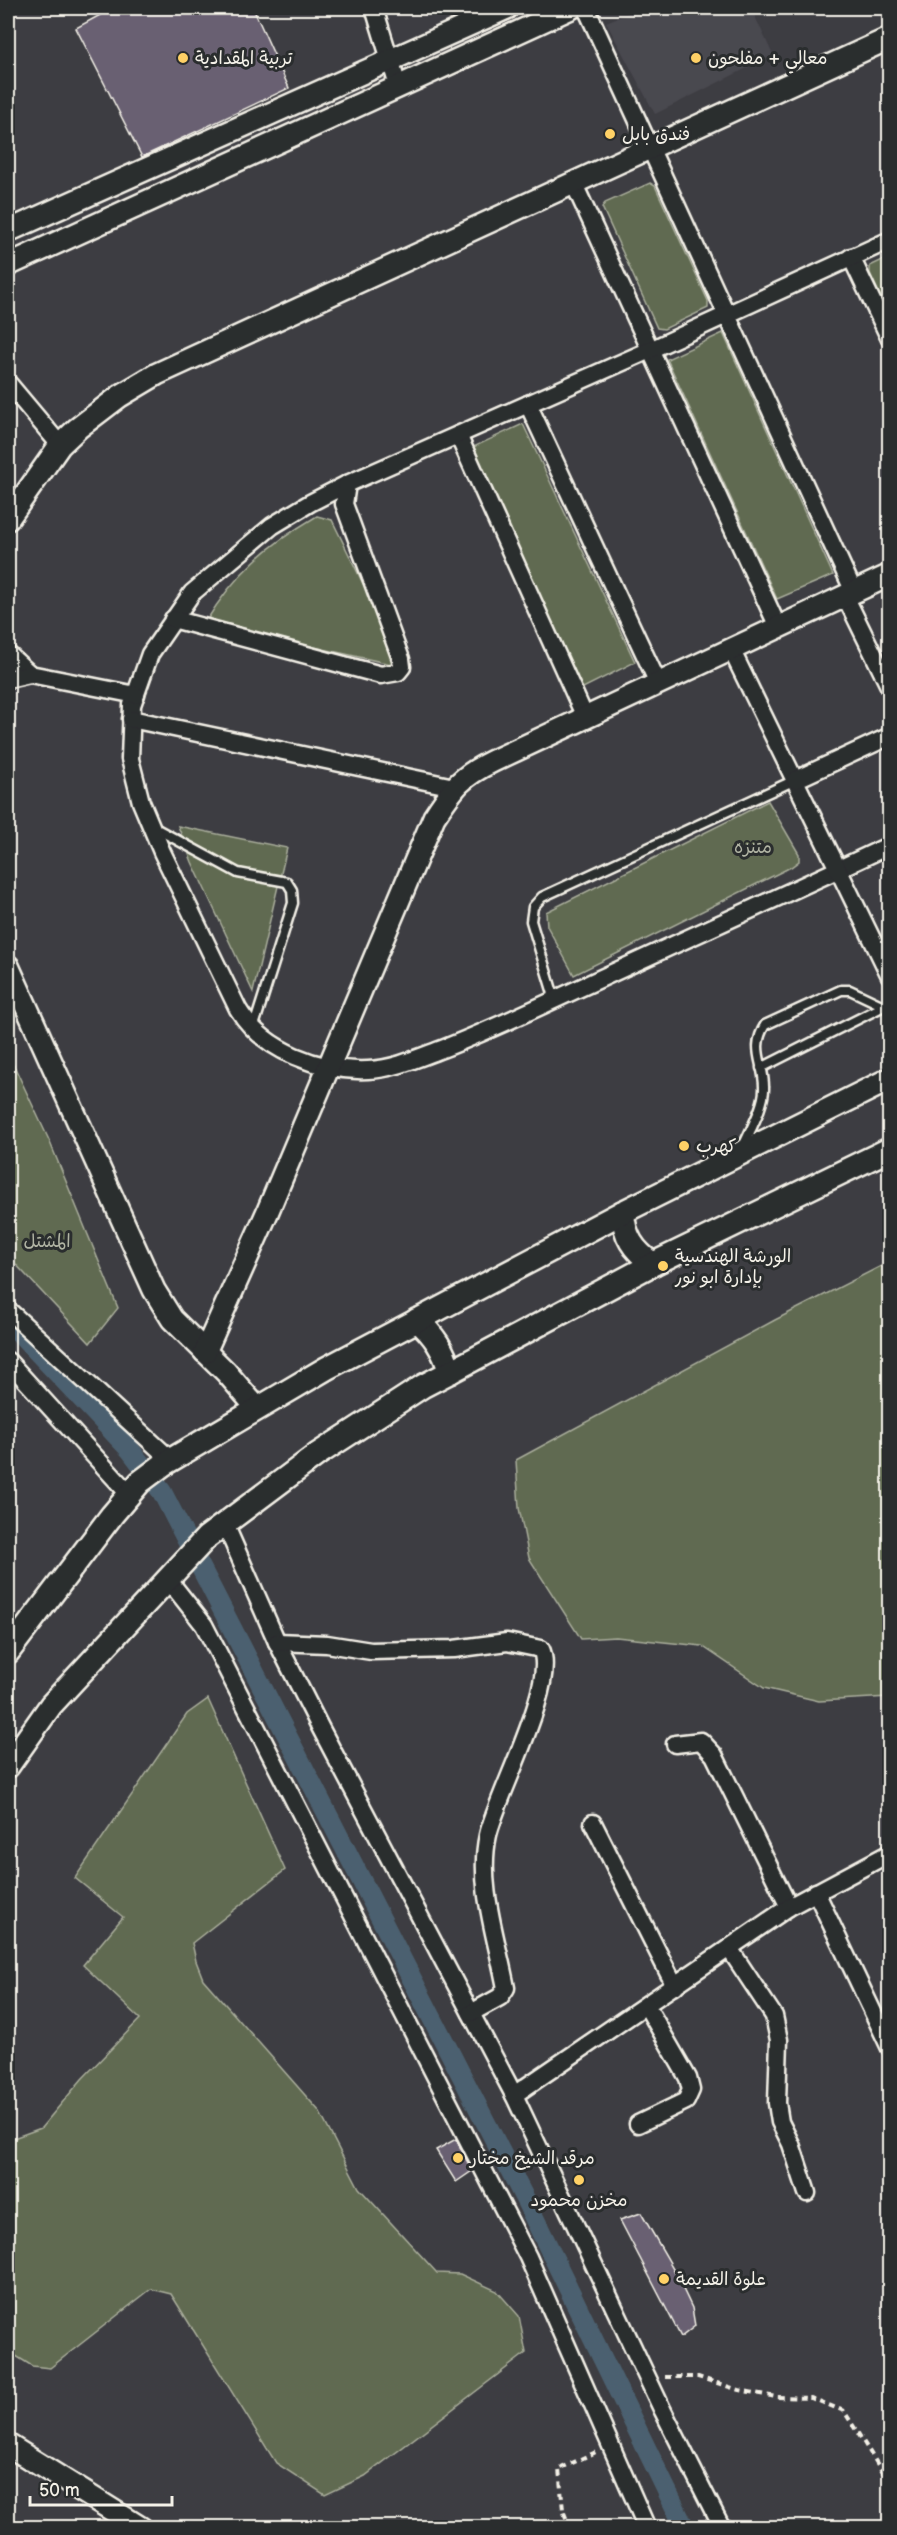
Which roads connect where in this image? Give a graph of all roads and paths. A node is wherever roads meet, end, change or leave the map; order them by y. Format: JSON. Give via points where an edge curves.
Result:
{"nodes":[{"id":1,"x":374,"y":8,"type":"edge"},
{"id":2,"x":507,"y":8,"type":"edge"},
{"id":3,"x":571,"y":8,"type":"edge"},
{"id":4,"x":586,"y":8,"type":"edge"},
{"id":5,"x":890,"y":38,"type":"edge"},
{"id":6,"x":390,"y":60,"type":"junction"},
{"id":7,"x":399,"y":86,"type":"junction"},
{"id":8,"x":650,"y":149,"type":"junction"},
{"id":9,"x":574,"y":184,"type":"junction"},
{"id":10,"x":8,"y":231,"type":"edge"},
{"id":11,"x":890,"y":240,"type":"edge"},
{"id":12,"x":851,"y":257,"type":"junction"},
{"id":13,"x":8,"y":265,"type":"edge"},
{"id":14,"x":726,"y":314,"type":"junction"},
{"id":15,"x":890,"y":339,"type":"edge"},
{"id":16,"x":650,"y":350,"type":"junction"},
{"id":17,"x":8,"y":384,"type":"edge"},
{"id":18,"x":528,"y":404,"type":"junction"},
{"id":19,"x":458,"y":435,"type":"junction"},
{"id":20,"x":60,"y":445,"type":"junction"},
{"id":21,"x":348,"y":484,"type":"junction"},
{"id":22,"x":8,"y":519,"type":"edge"},
{"id":23,"x":890,"y":575,"type":"edge"},
{"id":24,"x":850,"y":594,"type":"junction"},
{"id":25,"x":173,"y":619,"type":"junction"},
{"id":26,"x":778,"y":627,"type":"junction"},
{"id":27,"x":731,"y":649,"type":"junction"},
{"id":28,"x":8,"y":654,"type":"edge"},
{"id":29,"x":30,"y":674,"type":"junction"},
{"id":30,"x":8,"y":679,"type":"edge"},
{"id":31,"x":658,"y":683,"type":"junction"},
{"id":32,"x":890,"y":688,"type":"edge"},
{"id":33,"x":136,"y":695,"type":"junction"},
{"id":34,"x":585,"y":717,"type":"junction"},
{"id":35,"x":131,"y":719,"type":"junction"},
{"id":36,"x":890,"y":736,"type":"edge"},
{"id":37,"x":795,"y":780,"type":"junction"},
{"id":38,"x":454,"y":787,"type":"junction"},
{"id":39,"x":152,"y":827,"type":"junction"},
{"id":40,"x":890,"y":844,"type":"edge"},
{"id":41,"x":838,"y":869,"type":"junction"},
{"id":42,"x":8,"y":966,"type":"edge"},
{"id":43,"x":890,"y":976,"type":"edge"},
{"id":44,"x":555,"y":1000,"type":"junction"},
{"id":45,"x":887,"y":1007,"type":"edge"},
{"id":46,"x":253,"y":1030,"type":"junction"},
{"id":47,"x":329,"y":1065,"type":"junction"},
{"id":48,"x":761,"y":1068,"type":"junction"},
{"id":49,"x":890,"y":1079,"type":"edge"},
{"id":50,"x":890,"y":1149,"type":"edge"},
{"id":51,"x":741,"y":1152,"type":"junction"},
{"id":52,"x":623,"y":1212,"type":"junction"},
{"id":53,"x":653,"y":1264,"type":"junction"},
{"id":54,"x":8,"y":1310,"type":"edge"},
{"id":55,"x":417,"y":1320,"type":"junction"},
{"id":56,"x":205,"y":1352,"type":"junction"},
{"id":57,"x":8,"y":1362,"type":"edge"},
{"id":58,"x":450,"y":1372,"type":"junction"},
{"id":59,"x":257,"y":1408,"type":"junction"},
{"id":60,"x":167,"y":1462,"type":"junction"},
{"id":61,"x":134,"y":1488,"type":"junction"},
{"id":62,"x":216,"y":1530,"type":"junction"},
{"id":63,"x":167,"y":1578,"type":"junction"},
{"id":64,"x":277,"y":1642,"type":"junction"},
{"id":65,"x":8,"y":1652,"type":"edge"},
{"id":66,"x":16,"y":1738,"type":"edge"},
{"id":67,"x":675,"y":1744,"type":"dead end"},
{"id":68,"x":8,"y":1766,"type":"edge"},
{"id":69,"x":593,"y":1823,"type":"dead end"},
{"id":70,"x":890,"y":1853,"type":"edge"},
{"id":71,"x":816,"y":1892,"type":"junction"},
{"id":72,"x":789,"y":1907,"type":"junction"},
{"id":73,"x":729,"y":1948,"type":"junction"},
{"id":74,"x":675,"y":1986,"type":"junction"},
{"id":75,"x":646,"y":2005,"type":"junction"},
{"id":76,"x":471,"y":2013,"type":"junction"},
{"id":77,"x":890,"y":2048,"type":"edge"},
{"id":78,"x":514,"y":2095,"type":"junction"},
{"id":79,"x":638,"y":2124,"type":"dead end"},
{"id":80,"x":807,"y":2193,"type":"dead end"},
{"id":81,"x":646,"y":2377,"type":"junction"},
{"id":82,"x":8,"y":2445,"type":"edge"},
{"id":83,"x":611,"y":2446,"type":"junction"},
{"id":84,"x":890,"y":2484,"type":"edge"},
{"id":85,"x":135,"y":2526,"type":"edge"},
{"id":86,"x":570,"y":2528,"type":"edge"},
{"id":87,"x":647,"y":2528,"type":"edge"},
{"id":88,"x":722,"y":2528,"type":"edge"}],
"edges":[{"from":1,"to":6,"type":"street"},
{"from":2,"to":6,"type":"street"},
{"from":3,"to":7,"type":"street"},
{"from":4,"to":8,"type":"street"},
{"from":5,"to":8,"type":"street"},
{"from":6,"to":7,"type":"street"},
{"from":6,"to":10,"type":"street"},
{"from":7,"to":13,"type":"street"},
{"from":8,"to":9,"type":"street"},
{"from":8,"to":14,"type":"street"},
{"from":9,"to":16,"type":"street"},
{"from":9,"to":20,"type":"street","via":[[157,374],[120,396]]},
{"from":11,"to":12,"type":"street"},
{"from":12,"to":14,"type":"street"},
{"from":12,"to":15,"type":"street"},
{"from":14,"to":16,"type":"street"},
{"from":14,"to":24,"type":"street"},
{"from":16,"to":18,"type":"street"},
{"from":16,"to":26,"type":"street"},
{"from":17,"to":20,"type":"street"},
{"from":18,"to":19,"type":"street"},
{"from":18,"to":31,"type":"street"},
{"from":19,"to":21,"type":"street"},
{"from":19,"to":34,"type":"street"},
{"from":20,"to":22,"type":"street"},
{"from":21,"to":25,"type":"street","via":[[272,526],[192,593]]},
{"from":21,"to":25,"type":"street","via":[[344,504],[401,659],[398,672],[381,675]]},
{"from":23,"to":24,"type":"street"},
{"from":24,"to":26,"type":"street"},
{"from":24,"to":32,"type":"street"},
{"from":25,"to":33,"type":"street","via":[[150,654]]},
{"from":26,"to":27,"type":"street"},
{"from":27,"to":31,"type":"street"},
{"from":27,"to":37,"type":"street"},
{"from":28,"to":29,"type":"street"},
{"from":29,"to":30,"type":"street"},
{"from":29,"to":33,"type":"street"},
{"from":31,"to":34,"type":"street"},
{"from":33,"to":35,"type":"street"},
{"from":34,"to":38,"type":"street","via":[[468,773]]},
{"from":35,"to":38,"type":"street"},
{"from":35,"to":39,"type":"street","via":[[130,759]]},
{"from":36,"to":37,"type":"street"},
{"from":37,"to":41,"type":"street"},
{"from":37,"to":44,"type":"lane","via":[[542,897],[533,907],[531,921]]},
{"from":38,"to":47,"type":"street","via":[[434,817]]},
{"from":39,"to":46,"type":"street","via":[[238,1010]]},
{"from":39,"to":46,"type":"lane","via":[[238,873],[287,882],[292,890],[293,903]]},
{"from":40,"to":41,"type":"street"},
{"from":41,"to":43,"type":"street"},
{"from":41,"to":44,"type":"street"},
{"from":42,"to":56,"type":"street","via":[[154,1290],[172,1319]]},
{"from":44,"to":47,"type":"street","via":[[484,1033],[404,1063],[369,1070]]},
{"from":45,"to":48,"type":"lane"},
{"from":45,"to":48,"type":"lane","via":[[850,990],[841,990],[765,1025],[757,1046]]},
{"from":46,"to":47,"type":"street","via":[[267,1042],[300,1058]]},
{"from":47,"to":56,"type":"street"},
{"from":48,"to":51,"type":"lane","via":[[762,1101]]},
{"from":49,"to":51,"type":"main road"},
{"from":50,"to":53,"type":"main road"},
{"from":51,"to":52,"type":"main road"},
{"from":52,"to":53,"type":"main road","via":[[623,1224],[633,1248]]},
{"from":52,"to":55,"type":"main road"},
{"from":53,"to":58,"type":"main road"},
{"from":54,"to":60,"type":"street"},
{"from":55,"to":58,"type":"main road","via":[[435,1338]]},
{"from":55,"to":59,"type":"main road"},
{"from":56,"to":59,"type":"street"},
{"from":57,"to":61,"type":"street"},
{"from":58,"to":62,"type":"main road","via":[[318,1454]]},
{"from":59,"to":60,"type":"main road"},
{"from":60,"to":61,"type":"main road"},
{"from":61,"to":65,"type":"main road"},
{"from":62,"to":63,"type":"main road"},
{"from":62,"to":64,"type":"street"},
{"from":63,"to":66,"type":"main road"},
{"from":63,"to":83,"type":"street","via":[[204,1625],[528,2257]]},
{"from":64,"to":76,"type":"street"},
{"from":64,"to":76,"type":"street","via":[[371,1651],[454,1649],[507,1642],[541,1649],[546,1658],[533,1717],[488,1834],[484,1866],[506,1988],[500,1997]]},
{"from":66,"to":68,"type":"main road"},
{"from":67,"to":72,"type":"street","via":[[701,1741],[714,1755]]},
{"from":69,"to":74,"type":"street"},
{"from":70,"to":71,"type":"street"},
{"from":71,"to":72,"type":"street"},
{"from":71,"to":77,"type":"street"},
{"from":72,"to":73,"type":"street"},
{"from":73,"to":74,"type":"street"},
{"from":73,"to":80,"type":"street","via":[[774,2016],[779,2040],[780,2122]]},
{"from":74,"to":75,"type":"street"},
{"from":75,"to":78,"type":"street"},
{"from":75,"to":79,"type":"street","via":[[691,2090],[686,2101]]},
{"from":76,"to":78,"type":"street"},
{"from":78,"to":81,"type":"street"},
{"from":81,"to":84,"type":"path","via":[[698,2377],[757,2393],[811,2398],[844,2411]]},
{"from":81,"to":88,"type":"street"},
{"from":82,"to":85,"type":"street"},
{"from":83,"to":86,"type":"path","via":[[559,2469],[563,2510]]},
{"from":83,"to":87,"type":"street"}]}
